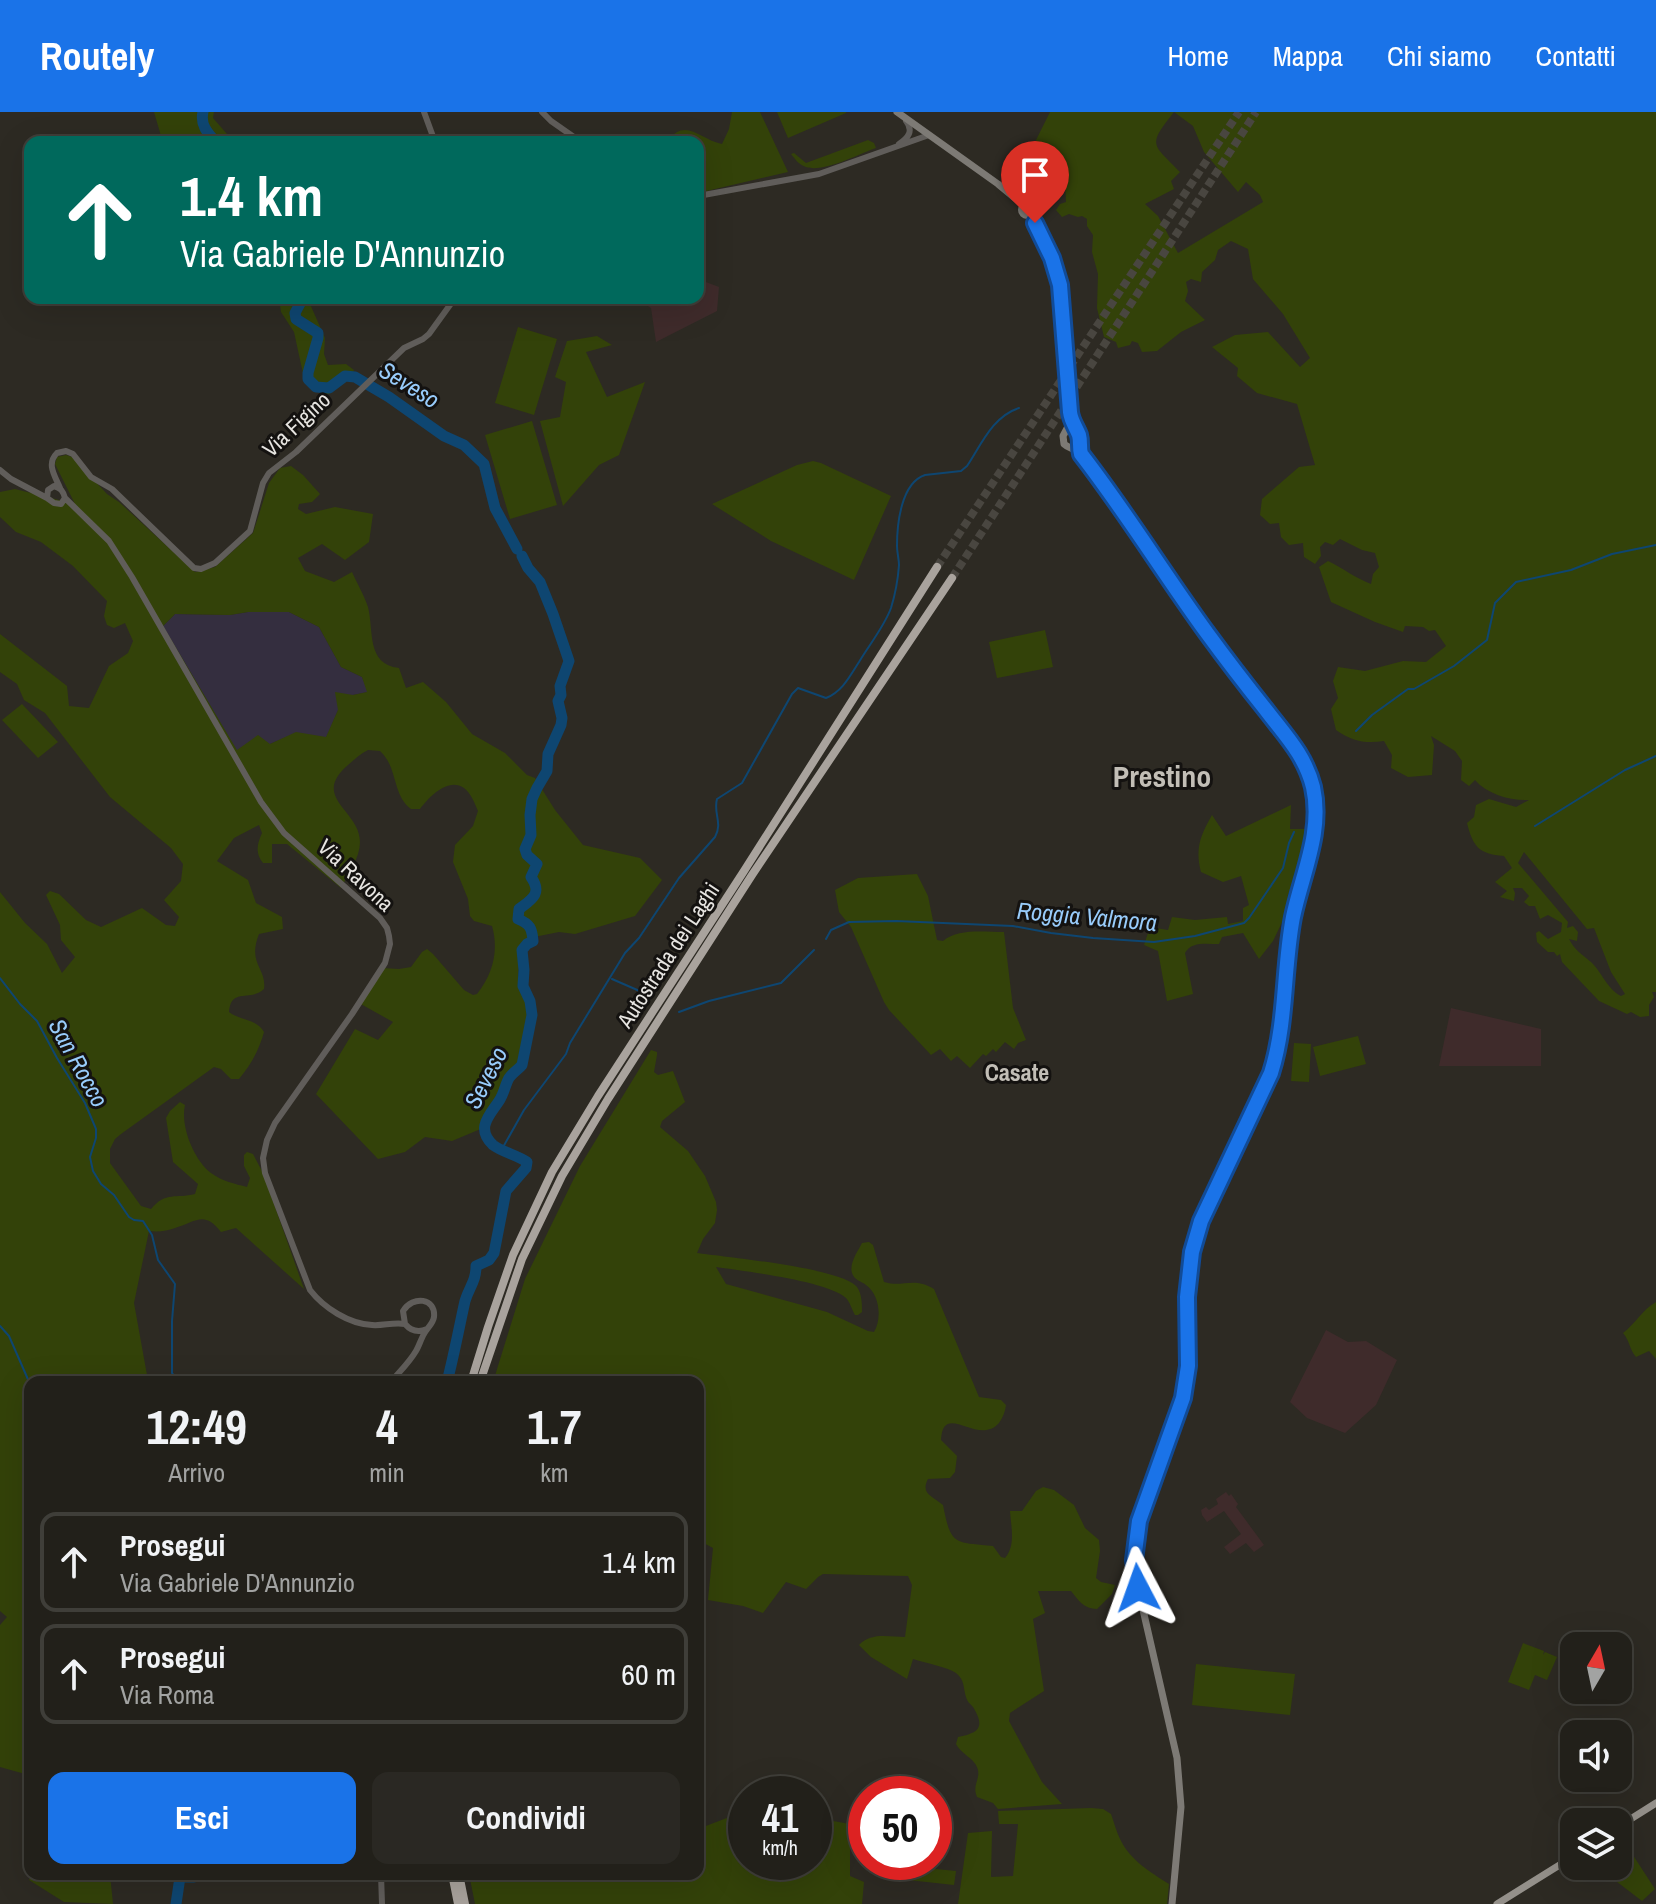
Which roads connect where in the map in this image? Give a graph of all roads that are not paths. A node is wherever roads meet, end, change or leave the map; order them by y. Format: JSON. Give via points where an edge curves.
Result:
{"nodes":[{"id":1,"x":424,"y":112,"type":"edge"},
{"id":2,"x":542,"y":112,"type":"edge"},
{"id":3,"x":899,"y":114,"type":"edge"},
{"id":4,"x":929,"y":135,"type":"junction"},
{"id":5,"x":433,"y":136,"type":"edge"},
{"id":6,"x":572,"y":136,"type":"edge"},
{"id":7,"x":895,"y":147,"type":"junction"},
{"id":8,"x":704,"y":195,"type":"edge"},
{"id":9,"x":451,"y":304,"type":"edge"},
{"id":10,"x":1071,"y":421,"type":"junction"},
{"id":11,"x":1065,"y":433,"type":"junction"},
{"id":12,"x":1076,"y":433,"type":"junction"},
{"id":13,"x":1076,"y":446,"type":"junction"},
{"id":14,"x":0,"y":470,"type":"edge"},
{"id":15,"x":56,"y":478,"type":"junction"},
{"id":16,"x":28,"y":487,"type":"junction"},
{"id":17,"x":50,"y":487,"type":"junction"},
{"id":18,"x":60,"y":488,"type":"junction"},
{"id":19,"x":47,"y":498,"type":"junction"},
{"id":20,"x":63,"y":501,"type":"junction"},
{"id":21,"x":937,"y":567,"type":"tunnel mouth"},
{"id":22,"x":952,"y":578,"type":"tunnel mouth"},
{"id":23,"x":403,"y":1314,"type":"junction"},
{"id":24,"x":393,"y":1323,"type":"junction"},
{"id":25,"x":405,"y":1324,"type":"junction"},
{"id":26,"x":427,"y":1329,"type":"junction"},
{"id":27,"x":417,"y":1331,"type":"junction"},
{"id":28,"x":392,"y":1376,"type":"edge"},
{"id":29,"x":394,"y":1376,"type":"edge"},
{"id":30,"x":473,"y":1376,"type":"edge"},
{"id":31,"x":482,"y":1376,"type":"edge"},
{"id":32,"x":1656,"y":1803,"type":"edge"},
{"id":33,"x":1632,"y":1818,"type":"edge"},
{"id":34,"x":1560,"y":1865,"type":"edge"},
{"id":35,"x":381,"y":1880,"type":"edge"},
{"id":36,"x":453,"y":1880,"type":"edge"},
{"id":37,"x":460,"y":1880,"type":"edge"},
{"id":38,"x":382,"y":1904,"type":"edge"},
{"id":39,"x":458,"y":1904,"type":"edge"},
{"id":40,"x":465,"y":1904,"type":"edge"},
{"id":41,"x":1172,"y":1904,"type":"edge"},
{"id":42,"x":1497,"y":1904,"type":"edge"}],
"edges":[{"from":1,"to":5,"type":"street"},
{"from":2,"to":6,"type":"street"},
{"from":3,"to":4,"type":"main road"},
{"from":3,"to":7,"type":"street","via":[[910,131]]},
{"from":4,"to":7,"type":"street"},
{"from":4,"to":10,"type":"main road","via":[[1031,207],[1060,285]]},
{"from":7,"to":8,"type":"street","via":[[819,174]]},
{"from":9,"to":15,"type":"street","name":"Via Figino","via":[[429,334],[375,373],[269,473],[250,531],[215,563],[194,568],[112,489],[91,477],[73,454],[54,455]]},
{"from":10,"to":11,"type":"main road"},
{"from":10,"to":12,"type":"main road"},
{"from":11,"to":12,"type":"main road"},
{"from":11,"to":13,"type":"main road","via":[[1064,444]]},
{"from":12,"to":13,"type":"main road"},
{"from":13,"to":41,"type":"main road","via":[[1207,633],[1294,745],[1311,781],[1317,812],[1293,918],[1279,1047],[1192,1252],[1183,1398],[1139,1521],[1135,1547],[1138,1588],[1177,1758],[1181,1807]]},
{"from":14,"to":16,"type":"street"},
{"from":15,"to":17,"type":"street","name":"Via Figino"},
{"from":15,"to":18,"type":"street"},
{"from":16,"to":17,"type":"street"},
{"from":16,"to":19,"type":"street"},
{"from":17,"to":18,"type":"street"},
{"from":17,"to":19,"type":"street","name":"Via Figino"},
{"from":18,"to":20,"type":"street"},
{"from":19,"to":20,"type":"street","name":"Via Ravona"},
{"from":20,"to":24,"type":"street","name":"Via Ravona","via":[[109,541],[276,823],[387,928],[385,963],[275,1123],[263,1158],[266,1178],[315,1296],[356,1323]]},
{"from":21,"to":30,"type":"highway","name":"Autostrada dei Laghi","via":[[552,1172],[513,1255]]},
{"from":22,"to":31,"type":"highway","name":"Autostrada dei Laghi","via":[[744,888],[562,1176],[522,1259]]},
{"from":23,"to":24,"type":"street"},
{"from":23,"to":25,"type":"street"},
{"from":23,"to":26,"type":"street","via":[[413,1301],[427,1303],[434,1316]]},
{"from":24,"to":25,"type":"street","name":"Via Ravona"},
{"from":25,"to":27,"type":"street"},
{"from":26,"to":27,"type":"street"},
{"from":26,"to":29,"type":"street","via":[[415,1354]]},
{"from":27,"to":28,"type":"street","via":[[415,1346]]},
{"from":32,"to":33,"type":"main road"},
{"from":34,"to":42,"type":"main road"},
{"from":35,"to":38,"type":"street"},
{"from":36,"to":39,"type":"highway"},
{"from":37,"to":40,"type":"highway"}]}
